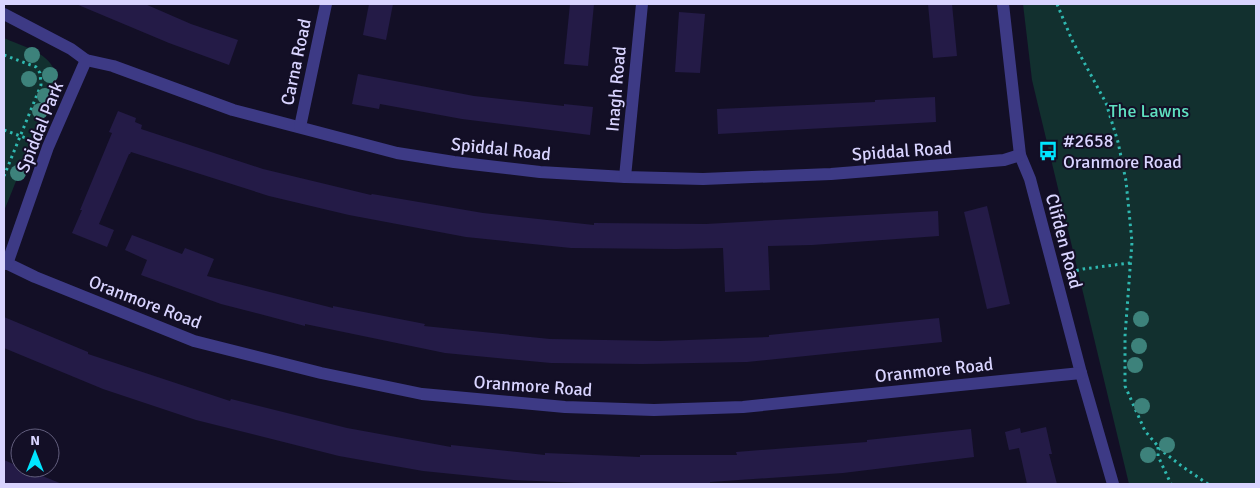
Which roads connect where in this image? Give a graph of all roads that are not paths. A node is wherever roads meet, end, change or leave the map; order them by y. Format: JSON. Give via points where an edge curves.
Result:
{"nodes":[{"id":1,"x":326,"y":4,"type":"edge"},
{"id":2,"x":642,"y":4,"type":"edge"},
{"id":3,"x":1003,"y":4,"type":"edge"},
{"id":4,"x":4,"y":14,"type":"edge"},
{"id":5,"x":86,"y":60,"type":"junction"},
{"id":6,"x":300,"y":127,"type":"junction"},
{"id":7,"x":1020,"y":155,"type":"junction"},
{"id":8,"x":625,"y":177,"type":"junction"},
{"id":9,"x":6,"y":263,"type":"edge"},
{"id":10,"x":1081,"y":373,"type":"junction"},
{"id":11,"x":1113,"y":484,"type":"edge"}],
"edges":[{"from":1,"to":6,"type":"street","name":"Carna Road"},
{"from":2,"to":8,"type":"street","name":"Inagh Road"},
{"from":3,"to":7,"type":"street","name":"Clifden Road"},
{"from":4,"to":5,"type":"street","name":"Spiddal Road"},
{"from":5,"to":6,"type":"street","name":"Spiddal Road","via":[[113,66],[233,110]]},
{"from":5,"to":9,"type":"street","name":"Spiddal Park","via":[[48,147]]},
{"from":6,"to":8,"type":"street","name":"Spiddal Road","via":[[397,153],[454,162]]},
{"from":7,"to":8,"type":"street","name":"Spiddal Road","via":[[1004,160],[832,174],[703,179]]},
{"from":7,"to":10,"type":"street","name":"Clifden Road","via":[[1030,179]]},
{"from":9,"to":10,"type":"street","name":"Oranmore Road","via":[[194,341],[321,373],[413,392],[477,400],[565,408],[743,407]]},
{"from":10,"to":11,"type":"street","name":"Clifden Road"}]}
